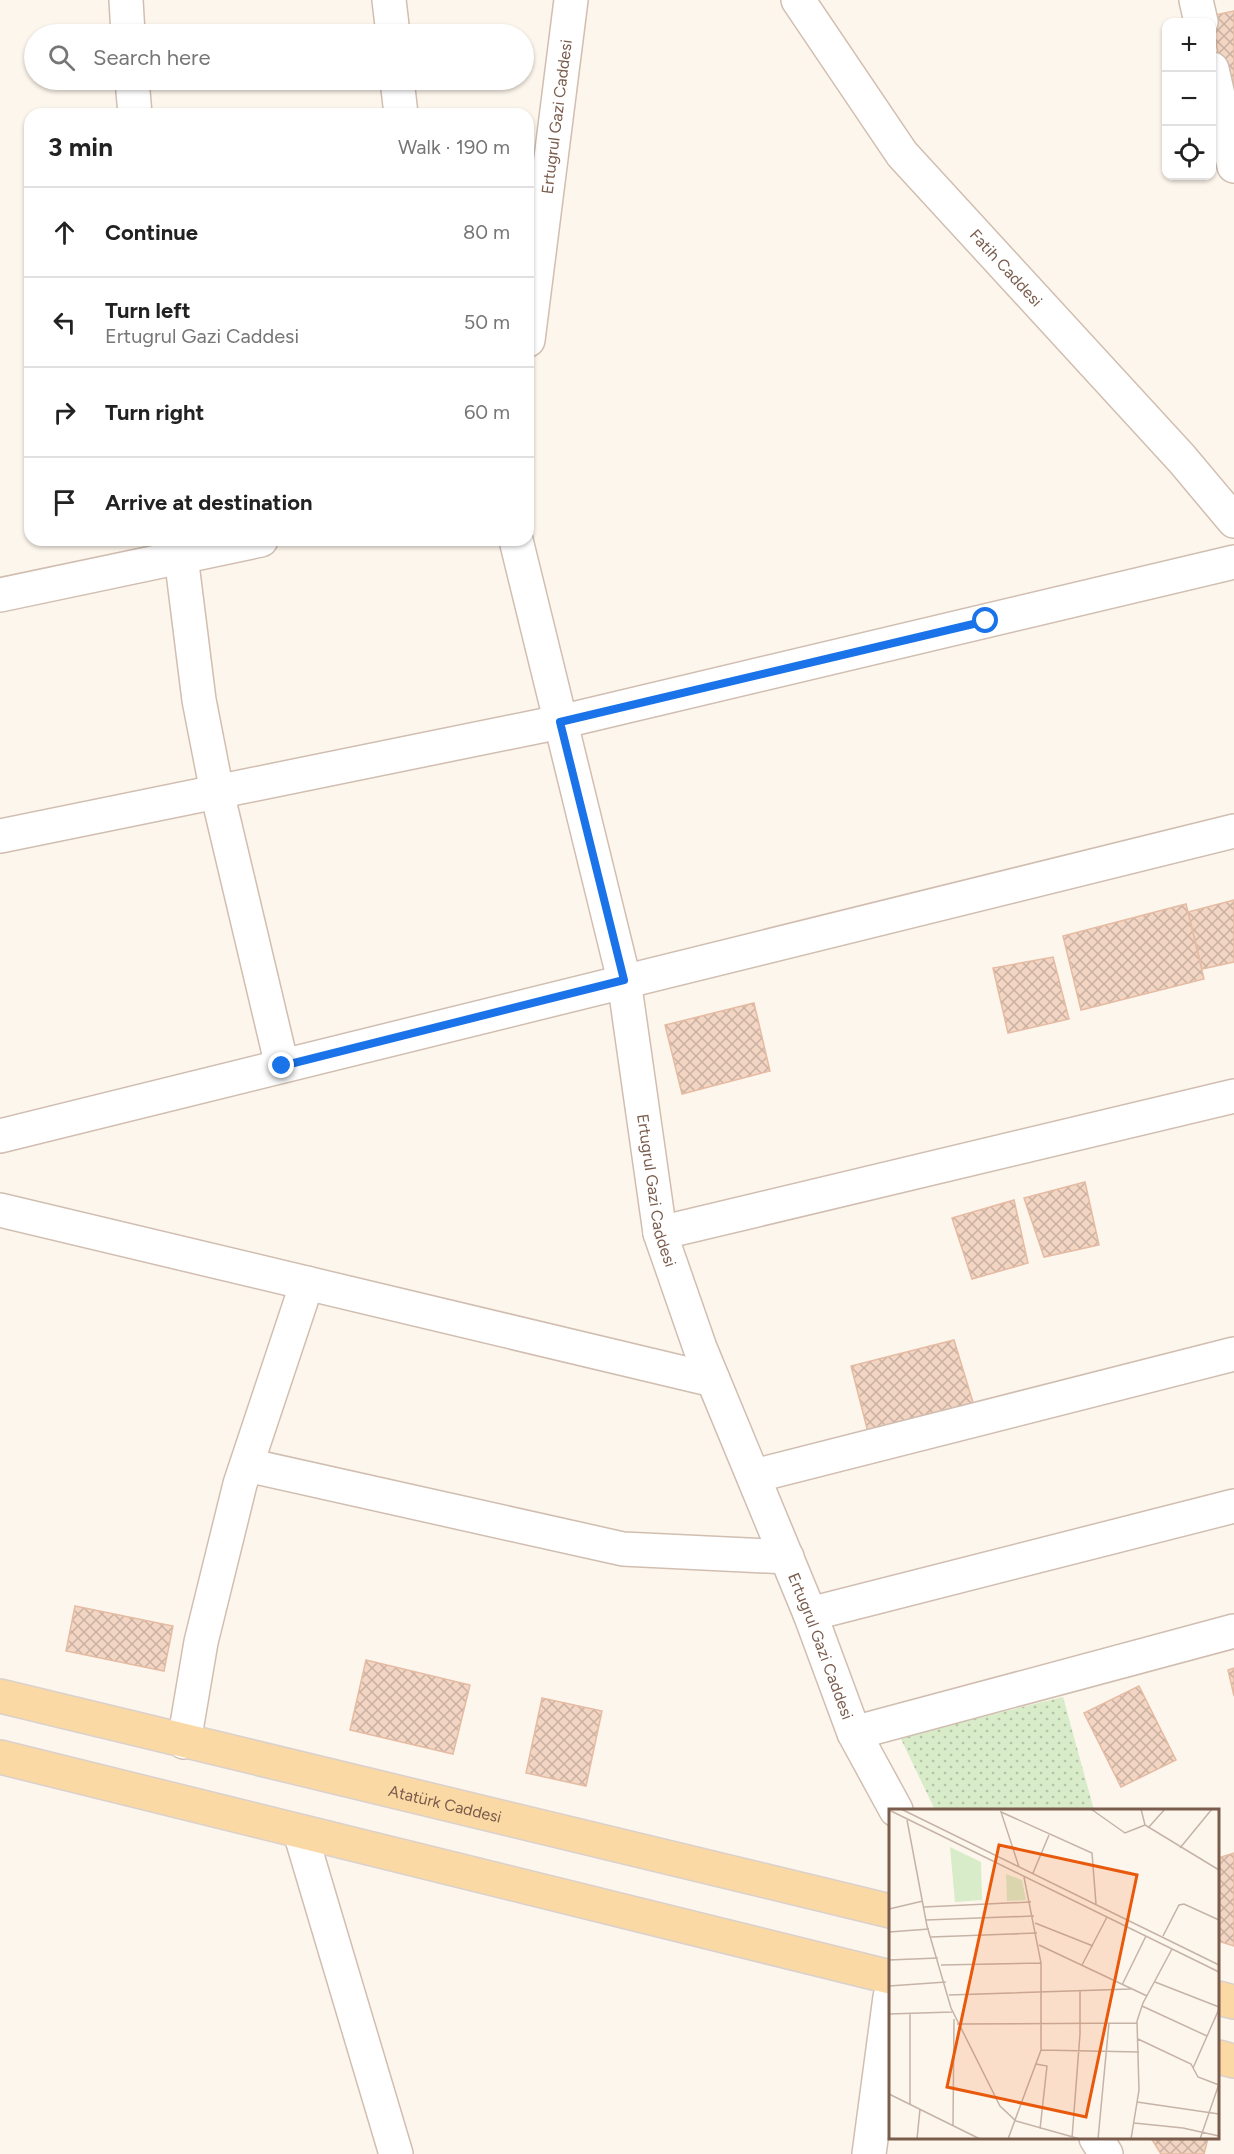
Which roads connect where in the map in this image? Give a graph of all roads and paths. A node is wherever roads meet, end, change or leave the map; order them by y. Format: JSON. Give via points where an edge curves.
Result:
{"nodes":[{"id":1,"x":126,"y":0,"type":"edge"},
{"id":2,"x":389,"y":0,"type":"edge"},
{"id":3,"x":571,"y":0,"type":"edge"},
{"id":4,"x":798,"y":0,"type":"edge"},
{"id":5,"x":1196,"y":0,"type":"edge"},
{"id":6,"x":1200,"y":18,"type":"edge"},
{"id":7,"x":128,"y":24,"type":"edge"},
{"id":8,"x":392,"y":24,"type":"edge"},
{"id":9,"x":1213,"y":72,"type":"edge"},
{"id":10,"x":133,"y":90,"type":"edge"},
{"id":11,"x":398,"y":90,"type":"edge"},
{"id":12,"x":134,"y":108,"type":"edge"},
{"id":13,"x":400,"y":108,"type":"edge"},
{"id":14,"x":1234,"y":166,"type":"edge"},
{"id":15,"x":534,"y":293,"type":"edge"},
{"id":16,"x":1234,"y":521,"type":"edge"},
{"id":17,"x":200,"y":546,"type":"edge"},
{"id":18,"x":517,"y":546,"type":"edge"},
{"id":19,"x":180,"y":548,"type":"edge"},
{"id":20,"x":1234,"y":562,"type":"edge"},
{"id":21,"x":0,"y":595,"type":"edge"},
{"id":22,"x":560,"y":722,"type":"junction"},
{"id":23,"x":217,"y":792,"type":"junction"},
{"id":24,"x":1234,"y":831,"type":"edge"},
{"id":25,"x":0,"y":836,"type":"edge"},
{"id":26,"x":624,"y":980,"type":"junction"},
{"id":27,"x":282,"y":1066,"type":"junction"},
{"id":28,"x":1234,"y":1096,"type":"edge"},
{"id":29,"x":0,"y":1136,"type":"edge"},
{"id":30,"x":0,"y":1210,"type":"edge"},
{"id":31,"x":660,"y":1233,"type":"junction"},
{"id":32,"x":307,"y":1283,"type":"junction"},
{"id":33,"x":1234,"y":1354,"type":"edge"},
{"id":34,"x":713,"y":1380,"type":"junction"},
{"id":35,"x":247,"y":1465,"type":"junction"},
{"id":36,"x":754,"y":1476,"type":"junction"},
{"id":37,"x":1234,"y":1506,"type":"edge"},
{"id":38,"x":787,"y":1557,"type":"junction"},
{"id":39,"x":810,"y":1614,"type":"junction"},
{"id":40,"x":1234,"y":1631,"type":"edge"},
{"id":41,"x":0,"y":1696,"type":"edge"},
{"id":42,"x":854,"y":1733,"type":"junction"},
{"id":43,"x":183,"y":1742,"type":"junction"},
{"id":44,"x":0,"y":1758,"type":"edge"},
{"id":45,"x":895,"y":1809,"type":"edge"},
{"id":46,"x":300,"y":1832,"type":"junction"},
{"id":47,"x":889,"y":1911,"type":"edge"},
{"id":48,"x":889,"y":1977,"type":"edge"},
{"id":49,"x":1219,"y":1998,"type":"edge"},
{"id":50,"x":1234,"y":2001,"type":"edge"},
{"id":51,"x":889,"y":2011,"type":"edge"},
{"id":52,"x":1219,"y":2057,"type":"edge"},
{"id":53,"x":1234,"y":2061,"type":"edge"},
{"id":54,"x":1097,"y":2139,"type":"edge"},
{"id":55,"x":396,"y":2154,"type":"edge"},
{"id":56,"x":869,"y":2154,"type":"edge"},
{"id":57,"x":1106,"y":2154,"type":"edge"}],
"edges":[{"from":1,"to":7,"type":"street"},
{"from":2,"to":8,"type":"street"},
{"from":3,"to":15,"type":"street","name":"Ertugrul Gazi Caddesi"},
{"from":4,"to":16,"type":"street","name":"Fatih Caddesi","via":[[902,154],[1182,459]]},
{"from":5,"to":6,"type":"street"},
{"from":9,"to":14,"type":"street"},
{"from":10,"to":12,"type":"street"},
{"from":11,"to":13,"type":"street"},
{"from":17,"to":19,"type":"street"},
{"from":18,"to":22,"type":"street","name":"Ertugrul Gazi Caddesi"},
{"from":19,"to":21,"type":"street"},
{"from":19,"to":23,"type":"street","via":[[199,700]]},
{"from":20,"to":22,"type":"street"},
{"from":22,"to":23,"type":"street"},
{"from":22,"to":26,"type":"street","name":"Ertugrul Gazi Caddesi"},
{"from":23,"to":25,"type":"street"},
{"from":23,"to":27,"type":"street"},
{"from":24,"to":26,"type":"street"},
{"from":26,"to":27,"type":"street"},
{"from":26,"to":31,"type":"street","name":"Ertugrul Gazi Caddesi"},
{"from":27,"to":29,"type":"street"},
{"from":28,"to":31,"type":"street"},
{"from":30,"to":32,"type":"street"},
{"from":31,"to":34,"type":"street","name":"Ertugrul Gazi Caddesi"},
{"from":32,"to":34,"type":"street"},
{"from":32,"to":35,"type":"street"},
{"from":33,"to":36,"type":"street"},
{"from":34,"to":36,"type":"street","name":"Ertugrul Gazi Caddesi"},
{"from":35,"to":38,"type":"street","via":[[623,1549]]},
{"from":35,"to":43,"type":"street","via":[[201,1642]]},
{"from":36,"to":38,"type":"street","name":"Ertugrul Gazi Caddesi"},
{"from":37,"to":39,"type":"street"},
{"from":38,"to":39,"type":"street","name":"Ertugrul Gazi Caddesi"},
{"from":39,"to":42,"type":"street","name":"Ertugrul Gazi Caddesi"},
{"from":40,"to":42,"type":"street"},
{"from":41,"to":43,"type":"main road","name":"Atatürk Caddesi"},
{"from":42,"to":45,"type":"street","name":"Ertugrul Gazi Caddesi"},
{"from":43,"to":47,"type":"main road","name":"Atatürk Caddesi"},
{"from":44,"to":46,"type":"main road"},
{"from":46,"to":48,"type":"main road"},
{"from":46,"to":55,"type":"street"},
{"from":49,"to":50,"type":"main road"},
{"from":51,"to":56,"type":"street"},
{"from":52,"to":53,"type":"main road"},
{"from":54,"to":57,"type":"street"}]}
